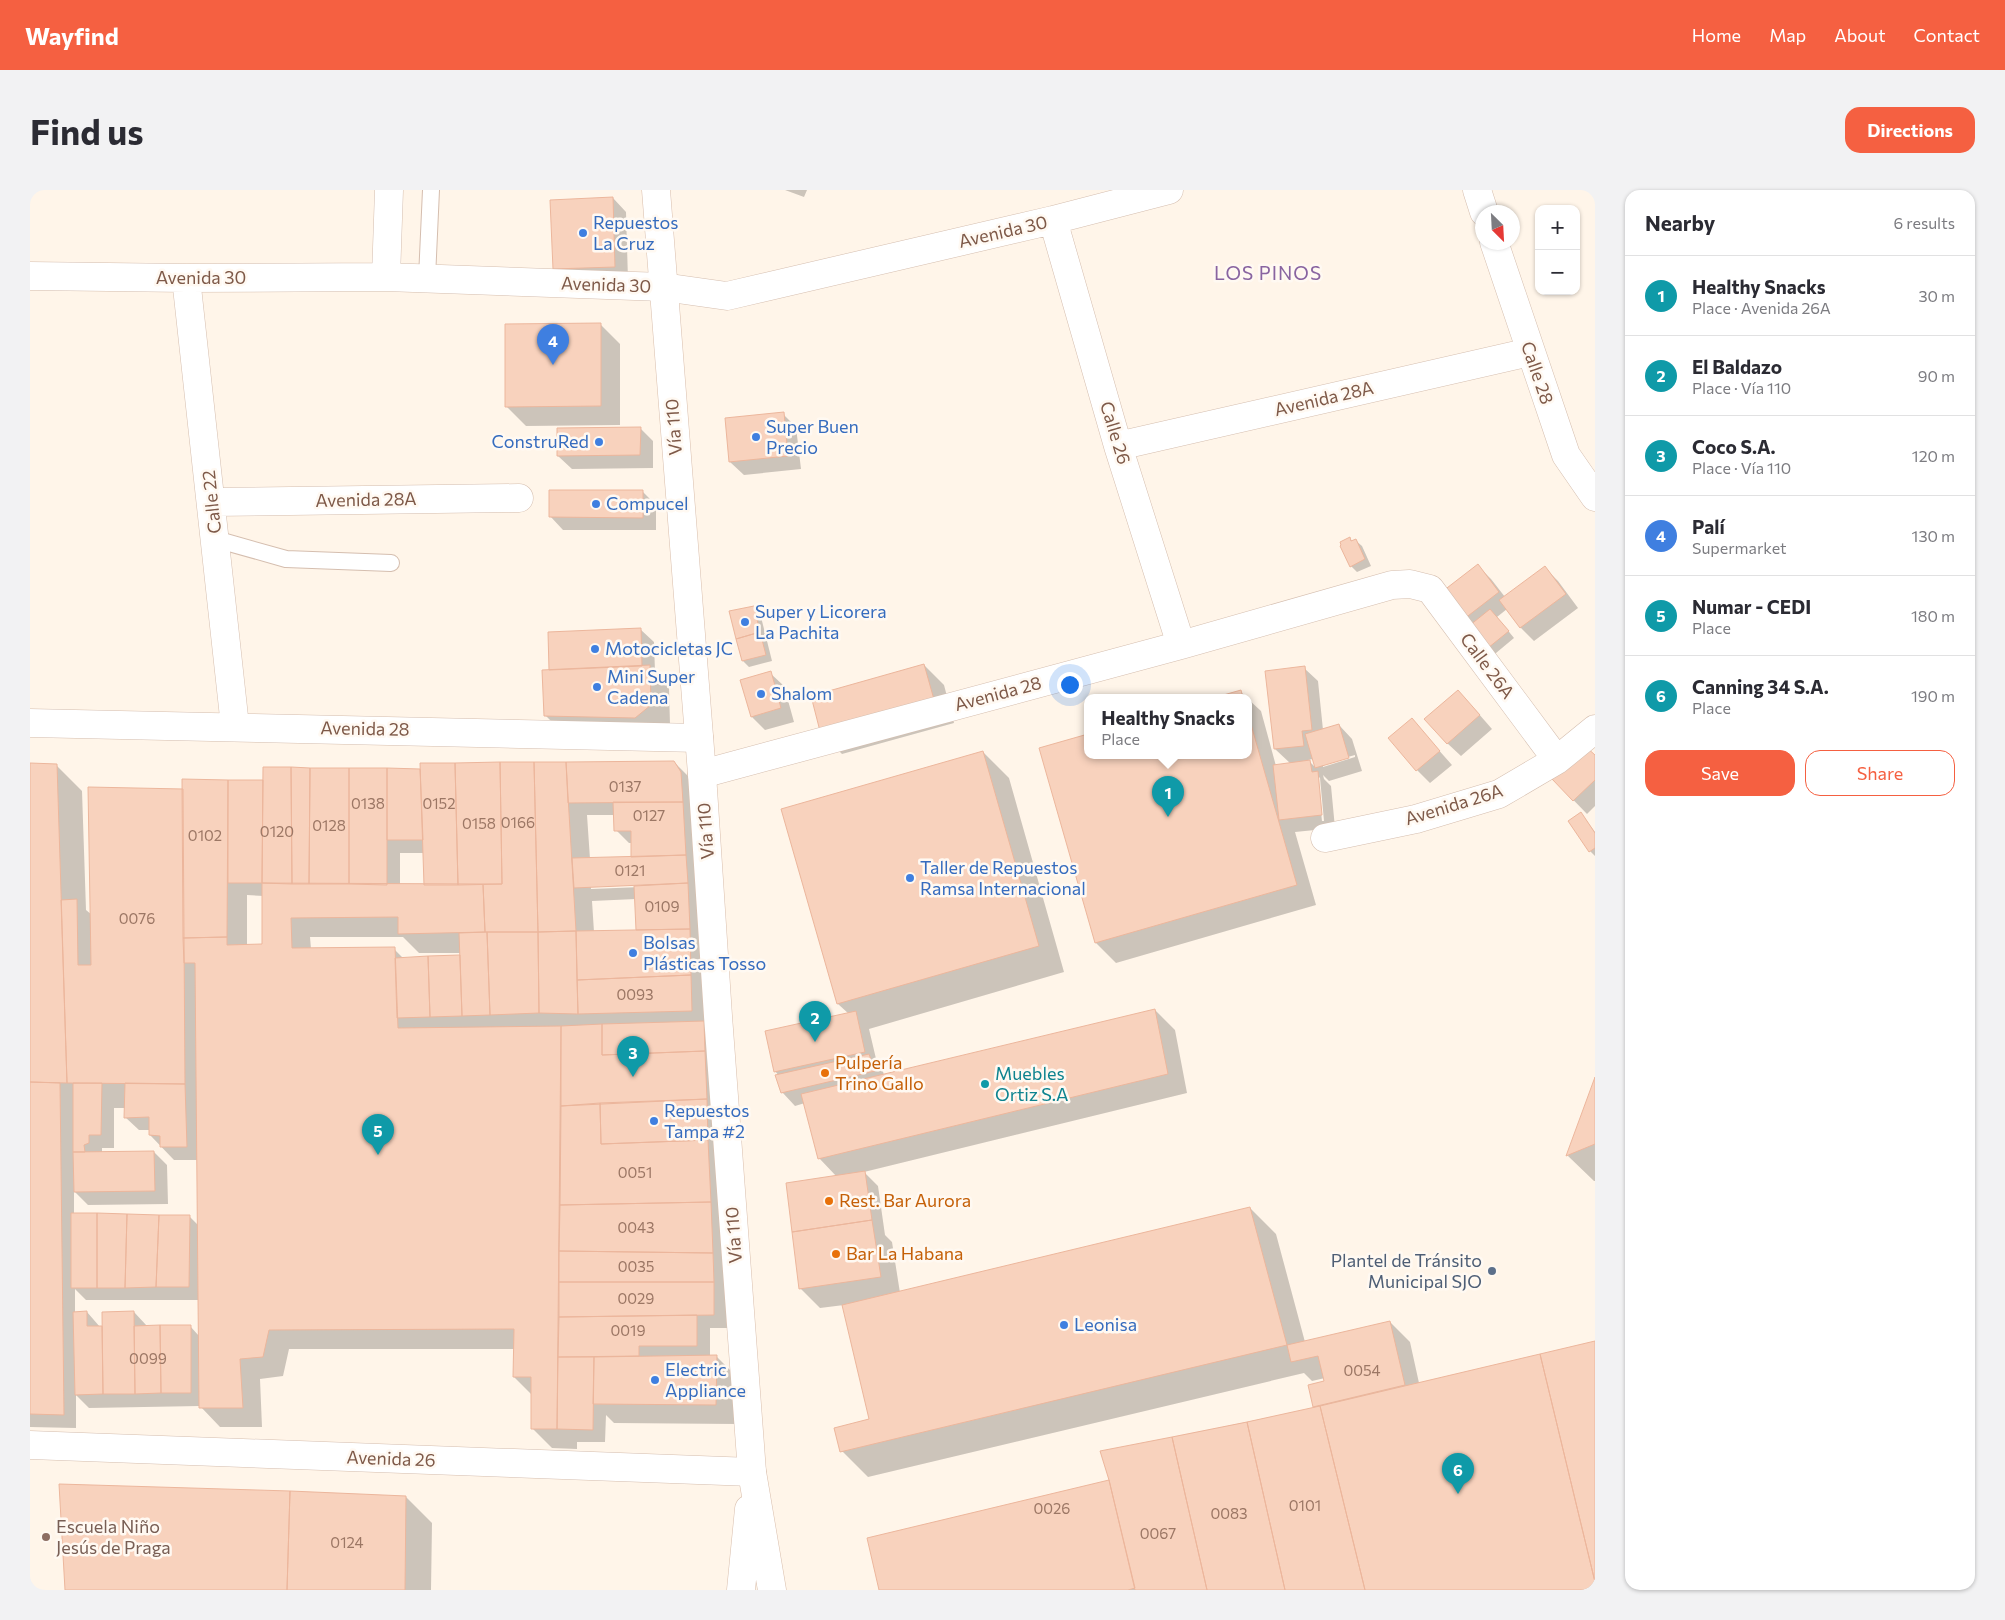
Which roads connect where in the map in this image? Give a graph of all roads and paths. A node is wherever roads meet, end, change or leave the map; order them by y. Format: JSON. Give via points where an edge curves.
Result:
{"nodes":[{"id":1,"x":389,"y":190,"type":"edge"},
{"id":2,"x":431,"y":190,"type":"edge"},
{"id":3,"x":656,"y":190,"type":"edge"},
{"id":4,"x":1168,"y":190,"type":"edge"},
{"id":5,"x":1476,"y":190,"type":"edge"},
{"id":6,"x":1481,"y":205,"type":"edge"},
{"id":7,"x":1052,"y":220,"type":"junction"},
{"id":8,"x":1497,"y":250,"type":"edge"},
{"id":9,"x":30,"y":276,"type":"edge"},
{"id":10,"x":386,"y":277,"type":"junction"},
{"id":11,"x":186,"y":278,"type":"junction"},
{"id":12,"x":427,"y":278,"type":"junction"},
{"id":13,"x":663,"y":287,"type":"junction"},
{"id":14,"x":1530,"y":352,"type":"junction"},
{"id":15,"x":1118,"y":446,"type":"junction"},
{"id":16,"x":1595,"y":497,"type":"edge"},
{"id":17,"x":519,"y":498,"type":"dead end"},
{"id":18,"x":212,"y":502,"type":"junction"},
{"id":19,"x":216,"y":539,"type":"junction"},
{"id":20,"x":391,"y":563,"type":"dead end"},
{"id":21,"x":1410,"y":584,"type":"joint"},
{"id":22,"x":1181,"y":645,"type":"junction"},
{"id":23,"x":30,"y":723,"type":"edge"},
{"id":24,"x":235,"y":726,"type":"junction"},
{"id":25,"x":1595,"y":729,"type":"edge"},
{"id":26,"x":699,"y":738,"type":"junction"},
{"id":27,"x":1557,"y":760,"type":"junction"},
{"id":28,"x":702,"y":774,"type":"junction"},
{"id":29,"x":1325,"y":838,"type":"dead end"},
{"id":30,"x":30,"y":1445,"type":"edge"},
{"id":31,"x":752,"y":1472,"type":"junction"},
{"id":32,"x":741,"y":1590,"type":"edge"},
{"id":33,"x":772,"y":1590,"type":"edge"}],
"edges":[{"from":1,"to":10,"type":"street"},
{"from":2,"to":12,"type":"lane"},
{"from":3,"to":13,"type":"street","name":"Vía 110"},
{"from":4,"to":7,"type":"street","name":"Avenida 30"},
{"from":5,"to":6,"type":"street"},
{"from":7,"to":13,"type":"street","name":"Avenida 30","via":[[727,296]]},
{"from":7,"to":15,"type":"street","name":"Calle 26"},
{"from":8,"to":14,"type":"street","name":"Calle 28"},
{"from":9,"to":11,"type":"street","name":"Avenida 30"},
{"from":10,"to":11,"type":"street","name":"Avenida 30"},
{"from":10,"to":12,"type":"street","name":"Avenida 30"},
{"from":11,"to":18,"type":"street","name":"Calle 22"},
{"from":12,"to":13,"type":"street","name":"Avenida 30"},
{"from":13,"to":26,"type":"street","name":"Vía 110"},
{"from":14,"to":15,"type":"street","name":"Avenida 28A"},
{"from":14,"to":16,"type":"street","name":"Calle 28","via":[[1566,455]]},
{"from":15,"to":22,"type":"street","name":"Calle 26"},
{"from":17,"to":18,"type":"street","name":"Avenida 28A"},
{"from":18,"to":19,"type":"street","name":"Calle 22"},
{"from":19,"to":20,"type":"lane","via":[[286,559]]},
{"from":19,"to":24,"type":"street","name":"Calle 22"},
{"from":21,"to":22,"type":"street","name":"Avenida 28","via":[[1392,585]]},
{"from":21,"to":27,"type":"street","name":"Calle 26A","via":[[1430,589]]},
{"from":22,"to":28,"type":"street","name":"Avenida 28"},
{"from":23,"to":24,"type":"street","name":"Avenida 28"},
{"from":24,"to":26,"type":"street","name":"Avenida 28"},
{"from":25,"to":27,"type":"street","name":"Avenida 26A"},
{"from":26,"to":28,"type":"street","name":"Vía 110"},
{"from":27,"to":29,"type":"street","name":"Avenida 26A","via":[[1499,794],[1416,819]]},
{"from":28,"to":31,"type":"street","name":"Vía 110"},
{"from":30,"to":31,"type":"street","name":"Avenida 26"},
{"from":31,"to":32,"type":"street","name":"Vía 110"},
{"from":31,"to":33,"type":"street","name":"Vía 110"}]}
